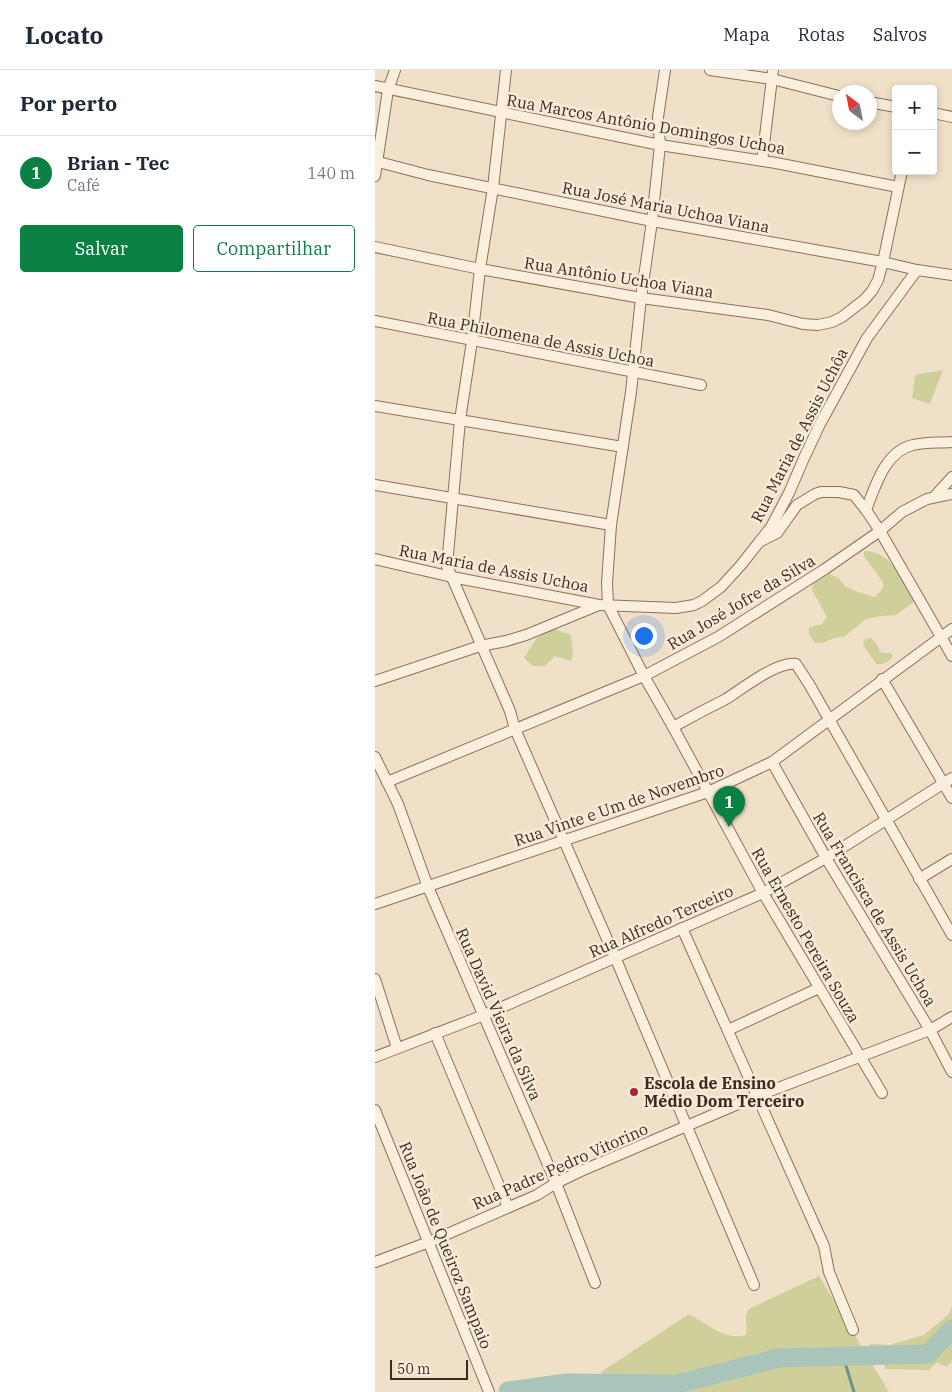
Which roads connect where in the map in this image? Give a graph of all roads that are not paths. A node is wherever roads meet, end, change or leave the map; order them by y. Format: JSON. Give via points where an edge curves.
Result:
{"nodes":[{"id":1,"x":395,"y":70,"type":"edge"},
{"id":2,"x":506,"y":70,"type":"edge"},
{"id":3,"x":665,"y":70,"type":"edge"},
{"id":4,"x":709,"y":70,"type":"edge"},
{"id":5,"x":773,"y":74,"type":"edge"},
{"id":6,"x":375,"y":86,"type":"edge"},
{"id":7,"x":388,"y":90,"type":"junction"},
{"id":8,"x":832,"y":94,"type":"edge"},
{"id":9,"x":877,"y":103,"type":"edge"},
{"id":10,"x":892,"y":106,"type":"edge"},
{"id":11,"x":501,"y":113,"type":"junction"},
{"id":12,"x":937,"y":114,"type":"edge"},
{"id":13,"x":952,"y":117,"type":"edge"},
{"id":14,"x":660,"y":145,"type":"junction"},
{"id":15,"x":376,"y":161,"type":"edge"},
{"id":16,"x":762,"y":161,"type":"junction"},
{"id":17,"x":901,"y":175,"type":"edge"},
{"id":18,"x":375,"y":176,"type":"edge"},
{"id":19,"x":898,"y":187,"type":"junction"},
{"id":20,"x":493,"y":188,"type":"junction"},
{"id":21,"x":652,"y":221,"type":"junction"},
{"id":22,"x":375,"y":247,"type":"edge"},
{"id":23,"x":883,"y":262,"type":"junction"},
{"id":24,"x":480,"y":269,"type":"junction"},
{"id":25,"x":917,"y":270,"type":"junction"},
{"id":26,"x":952,"y":274,"type":"edge"},
{"id":27,"x":641,"y":298,"type":"junction"},
{"id":28,"x":375,"y":321,"type":"edge"},
{"id":29,"x":472,"y":341,"type":"junction"},
{"id":30,"x":633,"y":372,"type":"junction"},
{"id":31,"x":701,"y":385,"type":"dead end"},
{"id":32,"x":375,"y":406,"type":"edge"},
{"id":33,"x":460,"y":420,"type":"junction"},
{"id":34,"x":952,"y":442,"type":"edge"},
{"id":35,"x":623,"y":447,"type":"junction"},
{"id":36,"x":952,"y":477,"type":"edge"},
{"id":37,"x":375,"y":485,"type":"edge"},
{"id":38,"x":873,"y":492,"type":"junction"},
{"id":39,"x":952,"y":494,"type":"edge"},
{"id":40,"x":854,"y":495,"type":"junction"},
{"id":41,"x":934,"y":497,"type":"junction"},
{"id":42,"x":453,"y":498,"type":"junction"},
{"id":43,"x":867,"y":510,"type":"junction"},
{"id":44,"x":611,"y":524,"type":"junction"},
{"id":45,"x":880,"y":531,"type":"junction"},
{"id":46,"x":760,"y":541,"type":"junction"},
{"id":47,"x":375,"y":559,"type":"edge"},
{"id":48,"x":452,"y":577,"type":"junction"},
{"id":49,"x":603,"y":605,"type":"junction"},
{"id":50,"x":952,"y":629,"type":"edge"},
{"id":51,"x":941,"y":637,"type":"junction"},
{"id":52,"x":480,"y":646,"type":"junction"},
{"id":53,"x":952,"y":656,"type":"edge"},
{"id":54,"x":644,"y":676,"type":"junction"},
{"id":55,"x":882,"y":679,"type":"junction"},
{"id":56,"x":375,"y":681,"type":"edge"},
{"id":57,"x":828,"y":720,"type":"junction"},
{"id":58,"x":673,"y":727,"type":"junction"},
{"id":59,"x":515,"y":729,"type":"junction"},
{"id":60,"x":375,"y":757,"type":"edge"},
{"id":61,"x":772,"y":762,"type":"junction"},
{"id":62,"x":948,"y":780,"type":"edge"},
{"id":63,"x":387,"y":782,"type":"junction"},
{"id":64,"x":708,"y":792,"type":"junction"},
{"id":65,"x":952,"y":798,"type":"edge"},
{"id":66,"x":885,"y":819,"type":"junction"},
{"id":67,"x":565,"y":841,"type":"junction"},
{"id":68,"x":826,"y":858,"type":"junction"},
{"id":69,"x":952,"y":859,"type":"edge"},
{"id":70,"x":919,"y":879,"type":"junction"},
{"id":71,"x":428,"y":887,"type":"junction"},
{"id":72,"x":763,"y":893,"type":"junction"},
{"id":73,"x":375,"y":904,"type":"edge"},
{"id":74,"x":682,"y":928,"type":"junction"},
{"id":75,"x":952,"y":935,"type":"edge"},
{"id":76,"x":615,"y":958,"type":"junction"},
{"id":77,"x":375,"y":979,"type":"edge"},
{"id":78,"x":819,"y":988,"type":"junction"},
{"id":79,"x":484,"y":1015,"type":"junction"},
{"id":80,"x":952,"y":1017,"type":"edge"},
{"id":81,"x":727,"y":1030,"type":"junction"},
{"id":82,"x":930,"y":1030,"type":"junction"},
{"id":83,"x":435,"y":1033,"type":"junction"},
{"id":84,"x":397,"y":1048,"type":"junction"},
{"id":85,"x":859,"y":1056,"type":"junction"},
{"id":86,"x":375,"y":1057,"type":"edge"},
{"id":87,"x":952,"y":1072,"type":"edge"},
{"id":88,"x":882,"y":1093,"type":"dead end"},
{"id":89,"x":757,"y":1096,"type":"junction"},
{"id":90,"x":375,"y":1110,"type":"edge"},
{"id":91,"x":686,"y":1126,"type":"junction"},
{"id":92,"x":557,"y":1183,"type":"junction"},
{"id":93,"x":508,"y":1207,"type":"junction"},
{"id":94,"x":429,"y":1242,"type":"junction"},
{"id":95,"x":375,"y":1262,"type":"edge"},
{"id":96,"x":595,"y":1283,"type":"dead end"},
{"id":97,"x":754,"y":1285,"type":"dead end"},
{"id":98,"x":853,"y":1330,"type":"dead end"},
{"id":99,"x":489,"y":1392,"type":"edge"}],
"edges":[{"from":1,"to":7,"type":"street"},
{"from":2,"to":11,"type":"street"},
{"from":3,"to":14,"type":"street","via":[[658,117]]},
{"from":4,"to":5,"type":"street"},
{"from":5,"to":8,"type":"street","via":[[799,87]]},
{"from":5,"to":16,"type":"street"},
{"from":6,"to":7,"type":"street","name":"Rua Marcos Antônio Domingos Uchoa"},
{"from":7,"to":11,"type":"street","name":"Rua Marcos Antônio Domingos Uchoa"},
{"from":7,"to":15,"type":"street"},
{"from":9,"to":10,"type":"street"},
{"from":11,"to":14,"type":"street","name":"Rua Marcos Antônio Domingos Uchoa"},
{"from":11,"to":20,"type":"street"},
{"from":12,"to":13,"type":"street"},
{"from":14,"to":16,"type":"street","name":"Rua Marcos Antônio Domingos Uchoa"},
{"from":14,"to":21,"type":"street"},
{"from":15,"to":18,"type":"street"},
{"from":15,"to":20,"type":"street","name":"Rua José Maria Uchoa Viana"},
{"from":16,"to":19,"type":"street","name":"Rua Marcos Antônio Domingos Uchoa"},
{"from":17,"to":19,"type":"street","name":"Rua Antônio Uchoa Viana"},
{"from":19,"to":23,"type":"street","name":"Rua Antônio Uchoa Viana"},
{"from":20,"to":21,"type":"street","name":"Rua José Maria Uchoa Viana"},
{"from":20,"to":24,"type":"street"},
{"from":21,"to":23,"type":"street","name":"Rua José Maria Uchoa Viana"},
{"from":21,"to":27,"type":"street"},
{"from":22,"to":24,"type":"street","name":"Rua Antônio Uchoa Viana"},
{"from":23,"to":25,"type":"street","name":"Rua José Maria Uchoa Viana"},
{"from":23,"to":27,"type":"street","name":"Rua Antônio Uchoa Viana","via":[[879,280],[855,308],[832,322],[812,325]]},
{"from":24,"to":27,"type":"street","name":"Rua Antônio Uchoa Viana"},
{"from":24,"to":29,"type":"street"},
{"from":25,"to":26,"type":"street","name":"Rua José Maria Uchoa Viana"},
{"from":25,"to":46,"type":"street","name":"Rua Maria de Assis Uchôa","via":[[867,338],[771,527]]},
{"from":27,"to":30,"type":"street"},
{"from":28,"to":29,"type":"street","name":"Rua Philomena de Assis Uchoa"},
{"from":29,"to":30,"type":"street","name":"Rua Philomena de Assis Uchoa"},
{"from":29,"to":33,"type":"street"},
{"from":30,"to":31,"type":"street","name":"Rua Philomena de Assis Uchoa"},
{"from":30,"to":35,"type":"street"},
{"from":32,"to":33,"type":"street"},
{"from":33,"to":35,"type":"street"},
{"from":33,"to":42,"type":"street"},
{"from":34,"to":38,"type":"street","via":[[913,444],[900,450],[888,461]]},
{"from":35,"to":44,"type":"street"},
{"from":36,"to":41,"type":"street","name":"Rua José Jofre da Silva"},
{"from":37,"to":42,"type":"street"},
{"from":38,"to":40,"type":"street"},
{"from":38,"to":43,"type":"street"},
{"from":39,"to":41,"type":"street","name":"Rua José Jofre da Silva"},
{"from":40,"to":43,"type":"street"},
{"from":40,"to":46,"type":"street","via":[[839,492],[815,494],[797,505],[777,533]]},
{"from":41,"to":45,"type":"street","name":"Rua José Jofre da Silva","via":[[902,512]]},
{"from":42,"to":44,"type":"street"},
{"from":42,"to":48,"type":"street","via":[[447,561]]},
{"from":43,"to":45,"type":"street"},
{"from":44,"to":49,"type":"street"},
{"from":45,"to":51,"type":"street"},
{"from":45,"to":54,"type":"street","name":"Rua José Jofre da Silva","via":[[718,637]]},
{"from":46,"to":49,"type":"street","name":"Rua Maria de Assis Uchôa","via":[[721,587],[694,605],[676,608]]},
{"from":47,"to":48,"type":"street","name":"Rua Maria de Assis Uchoa"},
{"from":48,"to":49,"type":"street","name":"Rua Maria de Assis Uchoa"},
{"from":48,"to":52,"type":"street"},
{"from":49,"to":52,"type":"street","via":[[525,635]]},
{"from":49,"to":54,"type":"street","name":"Rua Ernesto Pereira Souza"},
{"from":50,"to":51,"type":"street","name":"Rua Vinte e Um de Novembro"},
{"from":51,"to":53,"type":"street"},
{"from":51,"to":55,"type":"street","name":"Rua Vinte e Um de Novembro"},
{"from":52,"to":56,"type":"street"},
{"from":52,"to":59,"type":"street"},
{"from":54,"to":58,"type":"street","name":"Rua Ernesto Pereira Souza"},
{"from":54,"to":59,"type":"street","name":"Rua José Jofre da Silva"},
{"from":55,"to":57,"type":"street","name":"Rua Vinte e Um de Novembro"},
{"from":55,"to":62,"type":"street"},
{"from":57,"to":58,"type":"street","via":[[798,666],[789,663]]},
{"from":57,"to":61,"type":"street","name":"Rua Vinte e Um de Novembro"},
{"from":57,"to":66,"type":"street"},
{"from":58,"to":64,"type":"street","name":"Rua Ernesto Pereira Souza"},
{"from":59,"to":63,"type":"street","name":"Rua José Jofre da Silva"},
{"from":59,"to":67,"type":"street"},
{"from":60,"to":63,"type":"street","name":"Rua David Vieira da Silva"},
{"from":61,"to":64,"type":"street","name":"Rua Vinte e Um de Novembro"},
{"from":61,"to":68,"type":"street","name":"Rua Francisca de Assis Uchoa"},
{"from":62,"to":65,"type":"street"},
{"from":62,"to":66,"type":"street","name":"Rua Alfredo Terceiro"},
{"from":63,"to":71,"type":"street","name":"Rua David Vieira da Silva"},
{"from":64,"to":67,"type":"street","name":"Rua Vinte e Um de Novembro"},
{"from":64,"to":72,"type":"street","name":"Rua Ernesto Pereira Souza"},
{"from":66,"to":68,"type":"street","name":"Rua Alfredo Terceiro"},
{"from":66,"to":70,"type":"street"},
{"from":67,"to":71,"type":"street","name":"Rua Vinte e Um de Novembro"},
{"from":67,"to":76,"type":"street"},
{"from":68,"to":72,"type":"street","name":"Rua Alfredo Terceiro"},
{"from":68,"to":82,"type":"street","name":"Rua Francisca de Assis Uchoa"},
{"from":69,"to":70,"type":"street"},
{"from":70,"to":75,"type":"street"},
{"from":71,"to":73,"type":"street","name":"Rua Vinte e Um de Novembro"},
{"from":71,"to":79,"type":"street","name":"Rua David Vieira da Silva"},
{"from":72,"to":74,"type":"street","name":"Rua Alfredo Terceiro"},
{"from":72,"to":78,"type":"street","name":"Rua Ernesto Pereira Souza"},
{"from":74,"to":76,"type":"street","name":"Rua Alfredo Terceiro"},
{"from":74,"to":81,"type":"street"},
{"from":76,"to":79,"type":"street","name":"Rua Alfredo Terceiro"},
{"from":76,"to":91,"type":"street"},
{"from":77,"to":84,"type":"street"},
{"from":78,"to":81,"type":"street"},
{"from":78,"to":85,"type":"street","name":"Rua Ernesto Pereira Souza"},
{"from":79,"to":83,"type":"street","name":"Rua Alfredo Terceiro"},
{"from":79,"to":92,"type":"street","name":"Rua David Vieira da Silva"},
{"from":80,"to":82,"type":"street","name":"Rua Padre Pedro Vitorino"},
{"from":81,"to":89,"type":"street"},
{"from":82,"to":85,"type":"street","name":"Rua Padre Pedro Vitorino"},
{"from":82,"to":87,"type":"street","name":"Rua Francisca de Assis Uchoa"},
{"from":83,"to":84,"type":"street","name":"Rua Alfredo Terceiro"},
{"from":83,"to":93,"type":"street"},
{"from":84,"to":86,"type":"street","name":"Rua Alfredo Terceiro"},
{"from":85,"to":88,"type":"street","name":"Rua Ernesto Pereira Souza"},
{"from":85,"to":89,"type":"street","name":"Rua Padre Pedro Vitorino"},
{"from":89,"to":91,"type":"street","name":"Rua Padre Pedro Vitorino"},
{"from":89,"to":98,"type":"street","via":[[824,1246],[829,1272]]},
{"from":90,"to":94,"type":"street","name":"Rua João de Queiroz Sampaio"},
{"from":91,"to":92,"type":"street","name":"Rua Padre Pedro Vitorino"},
{"from":91,"to":97,"type":"street"},
{"from":92,"to":93,"type":"street","name":"Rua Padre Pedro Vitorino"},
{"from":92,"to":96,"type":"street","name":"Rua David Vieira da Silva"},
{"from":93,"to":94,"type":"street","name":"Rua Padre Pedro Vitorino"},
{"from":94,"to":95,"type":"street","name":"Rua Padre Pedro Vitorino"},
{"from":94,"to":99,"type":"street","name":"Rua João de Queiroz Sampaio"}]}
